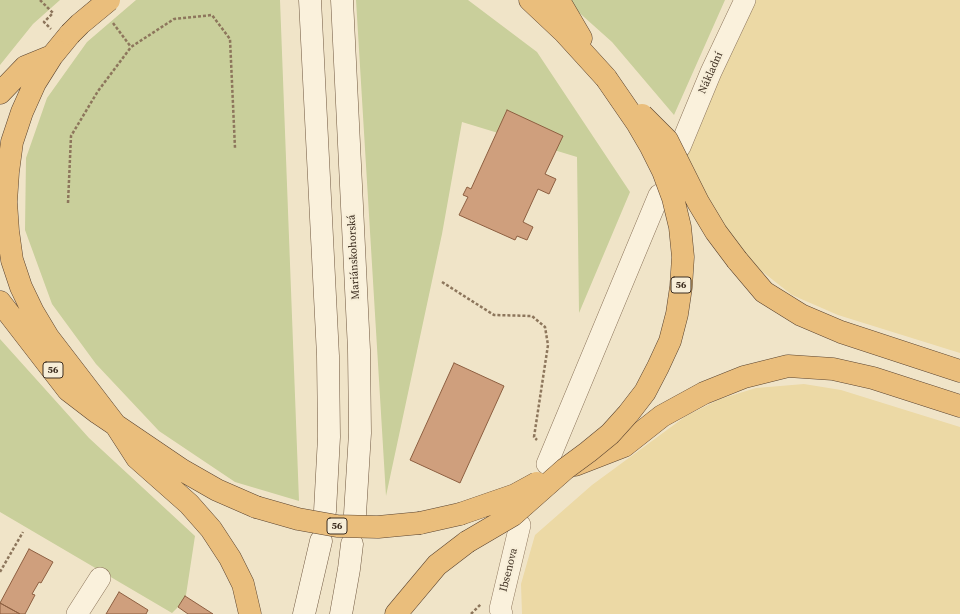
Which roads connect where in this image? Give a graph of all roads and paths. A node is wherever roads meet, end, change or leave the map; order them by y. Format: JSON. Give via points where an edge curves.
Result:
{"nodes":[{"id":1,"x":40,"y":0,"type":"edge"},
{"id":2,"x":310,"y":0,"type":"edge"},
{"id":3,"x":342,"y":0,"type":"edge"},
{"id":4,"x":530,"y":0,"type":"edge"},
{"id":5,"x":556,"y":0,"type":"edge"},
{"id":6,"x":745,"y":0,"type":"edge"},
{"id":7,"x":109,"y":9,"type":"edge"},
{"id":8,"x":44,"y":22,"type":"dead end"},
{"id":9,"x":131,"y":47,"type":"junction"},
{"id":10,"x":52,"y":56,"type":"junction"},
{"id":11,"x":606,"y":78,"type":"junction"},
{"id":12,"x":0,"y":93,"type":"edge"},
{"id":13,"x":680,"y":147,"type":"dead end"},
{"id":14,"x":235,"y":148,"type":"dead end"},
{"id":15,"x":659,"y":195,"type":"dead end"},
{"id":16,"x":68,"y":203,"type":"dead end"},
{"id":17,"x":442,"y":282,"type":"dead end"},
{"id":18,"x":0,"y":302,"type":"edge"},
{"id":19,"x":960,"y":371,"type":"edge"},
{"id":20,"x":960,"y":406,"type":"edge"},
{"id":21,"x":117,"y":427,"type":"junction"},
{"id":22,"x":555,"y":461,"type":"junction"},
{"id":23,"x":324,"y":511,"type":"dead end"},
{"id":24,"x":355,"y":514,"type":"dead end"},
{"id":25,"x":520,"y":525,"type":"dead end"},
{"id":26,"x":23,"y":532,"type":"dead end"},
{"id":27,"x":321,"y":541,"type":"dead end"},
{"id":28,"x":352,"y":544,"type":"dead end"},
{"id":29,"x":0,"y":572,"type":"edge"},
{"id":30,"x":100,"y":578,"type":"dead end"},
{"id":31,"x":77,"y":614,"type":"edge"},
{"id":32,"x":250,"y":614,"type":"edge"},
{"id":33,"x":304,"y":614,"type":"edge"},
{"id":34,"x":341,"y":614,"type":"edge"},
{"id":35,"x":396,"y":614,"type":"edge"},
{"id":36,"x":502,"y":614,"type":"edge"}],
"edges":[{"from":1,"to":8,"type":"path","via":[[53,13]]},
{"from":2,"to":23,"type":"main road","via":[[328,356],[329,437]]},
{"from":3,"to":24,"type":"main road","name":"Mariánskohorská","via":[[359,350],[360,433]]},
{"from":4,"to":11,"type":"highway","number":"56","via":[[565,33]]},
{"from":5,"to":11,"type":"highway","via":[[561,4]]},
{"from":6,"to":13,"type":"street","name":"Nákladní"},
{"from":7,"to":9,"type":"path"},
{"from":7,"to":10,"type":"highway","number":"56","bridge":true,"via":[[80,24]]},
{"from":9,"to":14,"type":"path","via":[[174,19],[212,15],[230,39]]},
{"from":9,"to":16,"type":"path","via":[[98,91],[71,136]]},
{"from":10,"to":12,"type":"highway","number":"56","via":[[25,67]]},
{"from":10,"to":21,"type":"highway","number":"56","via":[[32,89],[12,142],[6,202],[12,260],[21,287],[48,337]]},
{"from":11,"to":19,"type":"highway","number":"56","bridge":true,"via":[[667,140],[716,232],[764,292],[801,315],[841,332]]},
{"from":11,"to":22,"type":"highway","number":"56","bridge":true,"via":[[651,146],[674,198],[683,257],[681,287],[670,341],[645,392],[610,434],[588,452]]},
{"from":15,"to":22,"type":"street"},
{"from":17,"to":22,"type":"path","via":[[494,315],[532,316],[545,327],[548,344],[534,438]]},
{"from":18,"to":21,"type":"highway","number":"56","via":[[68,390]]},
{"from":20,"to":22,"type":"highway","number":"56","bridge":true,"via":[[873,378],[833,369],[788,366],[744,376],[704,393],[662,416],[624,446]]},
{"from":21,"to":22,"type":"highway","number":"56","bridge":true,"via":[[217,490],[256,507],[298,519],[337,526],[378,527],[420,523],[460,514],[515,495]]},
{"from":21,"to":32,"type":"highway","via":[[136,458],[189,504],[211,530],[230,558],[243,584]]},
{"from":22,"to":35,"type":"highway","bridge":true,"via":[[513,515],[467,542],[437,565]]},
{"from":25,"to":36,"type":"street","name":"Ibsenova","via":[[500,609]]},
{"from":26,"to":29,"type":"path"},
{"from":27,"to":33,"type":"main road"},
{"from":28,"to":34,"type":"main road"},
{"from":30,"to":31,"type":"street"}]}
